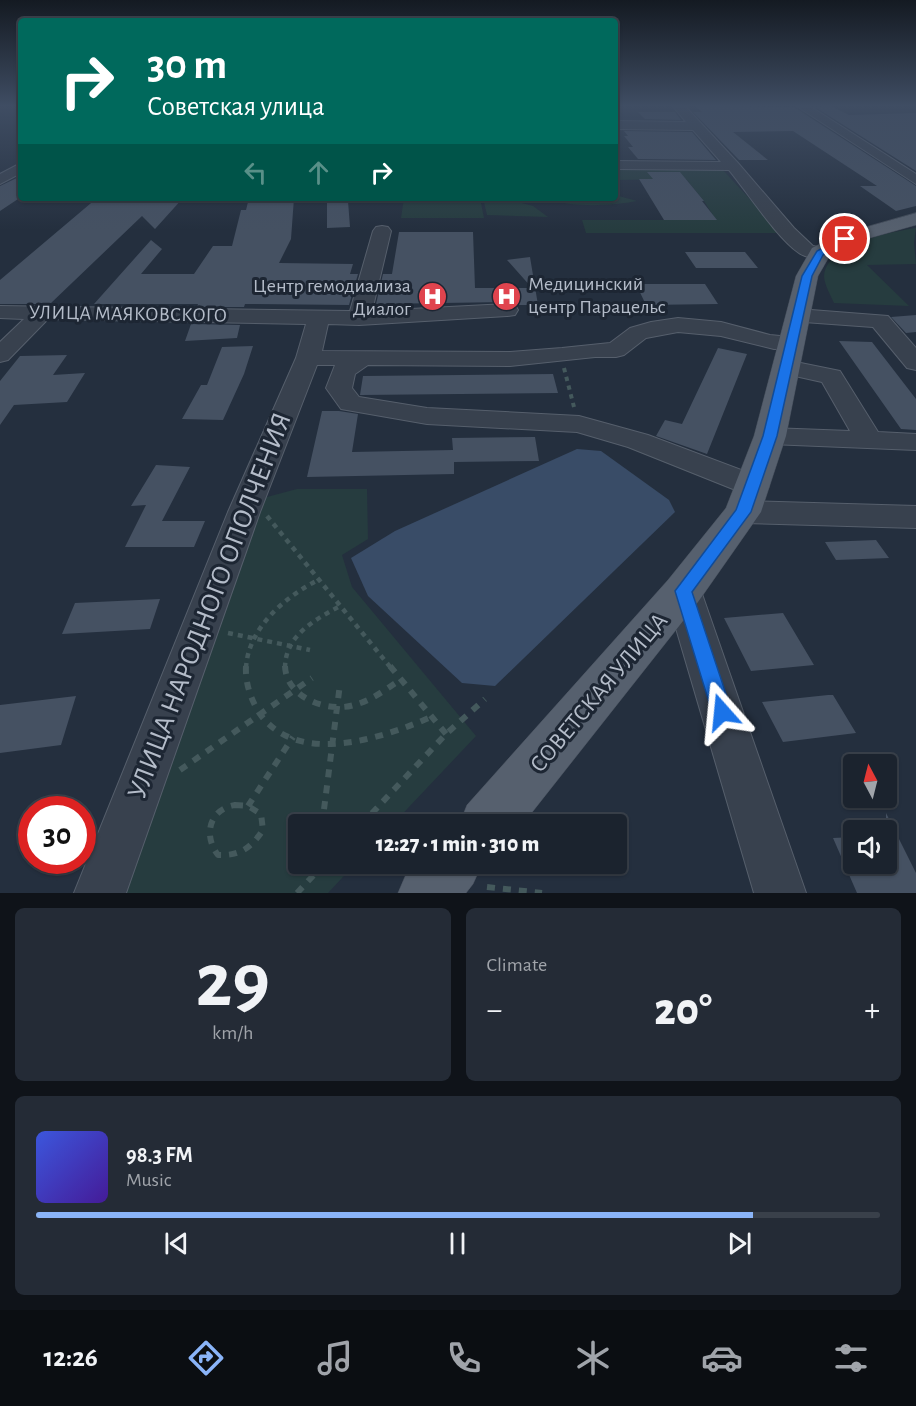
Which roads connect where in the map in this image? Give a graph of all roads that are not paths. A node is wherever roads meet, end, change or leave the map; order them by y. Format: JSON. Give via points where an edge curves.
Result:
{"nodes":[{"id":1,"x":715,"y":147,"type":"edge"},
{"id":2,"x":864,"y":147,"type":"edge"},
{"id":3,"x":618,"y":153,"type":"edge"},
{"id":4,"x":0,"y":162,"type":"edge"},
{"id":5,"x":18,"y":162,"type":"edge"},
{"id":6,"x":618,"y":165,"type":"edge"},
{"id":7,"x":631,"y":165,"type":"junction"},
{"id":8,"x":733,"y":166,"type":"junction"},
{"id":9,"x":18,"y":169,"type":"edge"},
{"id":10,"x":0,"y":180,"type":"edge"},
{"id":11,"x":916,"y":180,"type":"edge"},
{"id":12,"x":916,"y":219,"type":"edge"},
{"id":13,"x":382,"y":231,"type":"dead end"},
{"id":14,"x":820,"y":253,"type":"junction"},
{"id":15,"x":507,"y":310,"type":"dead end"},
{"id":16,"x":0,"y":312,"type":"edge"},
{"id":17,"x":42,"y":313,"type":"junction"},
{"id":18,"x":319,"y":318,"type":"junction"},
{"id":19,"x":359,"y":318,"type":"junction"},
{"id":20,"x":792,"y":342,"type":"junction"},
{"id":21,"x":0,"y":355,"type":"edge"},
{"id":22,"x":308,"y":358,"type":"junction"},
{"id":23,"x":362,"y":359,"type":"junction"},
{"id":24,"x":916,"y":363,"type":"edge"},
{"id":25,"x":770,"y":436,"type":"junction"},
{"id":26,"x":870,"y":441,"type":"junction"},
{"id":27,"x":916,"y":442,"type":"edge"},
{"id":28,"x":748,"y":499,"type":"junction"},
{"id":29,"x":916,"y":517,"type":"edge"},
{"id":30,"x":683,"y":591,"type":"junction"},
{"id":31,"x":496,"y":814,"type":"edge"},
{"id":32,"x":470,"y":876,"type":"edge"},
{"id":33,"x":100,"y":893,"type":"edge"},
{"id":34,"x":428,"y":893,"type":"edge"},
{"id":35,"x":780,"y":893,"type":"edge"}],
"edges":[{"from":1,"to":8,"type":"street"},
{"from":2,"to":11,"type":"street"},
{"from":3,"to":7,"type":"street"},
{"from":4,"to":5,"type":"street"},
{"from":6,"to":7,"type":"street"},
{"from":7,"to":8,"type":"street"},
{"from":8,"to":14,"type":"street","via":[[788,232],[807,250]]},
{"from":9,"to":10,"type":"street"},
{"from":12,"to":14,"type":"main road","via":[[845,239]]},
{"from":13,"to":19,"type":"street"},
{"from":14,"to":20,"type":"main road","name":"СОВЕТСКАЯ УЛИЦА","via":[[807,276]]},
{"from":15,"to":19,"type":"street","name":"УЛИЦА МАЯКОВСКОГО"},
{"from":16,"to":17,"type":"street","name":"УЛИЦА МАЯКОВСКОГО"},
{"from":17,"to":18,"type":"street","name":"УЛИЦА МАЯКОВСКОГО"},
{"from":17,"to":21,"type":"street"},
{"from":18,"to":19,"type":"street","name":"УЛИЦА МАЯКОВСКОГО"},
{"from":18,"to":22,"type":"street","name":"УЛИЦА НАРОДНОГО ОПОЛЧЕНИЯ"},
{"from":20,"to":23,"type":"street","via":[[772,344],[710,327],[664,325],[636,333],[616,350],[510,359]]},
{"from":20,"to":24,"type":"street","via":[[880,321]]},
{"from":20,"to":25,"type":"main road","name":"СОВЕТСКАЯ УЛИЦА"},
{"from":20,"to":26,"type":"street","via":[[831,376]]},
{"from":22,"to":23,"type":"street"},
{"from":22,"to":33,"type":"street","name":"УЛИЦА НАРОДНОГО ОПОЛЧЕНИЯ","via":[[240,523]]},
{"from":23,"to":28,"type":"street","via":[[344,370],[339,388],[350,403],[427,416],[579,424],[638,441]]},
{"from":25,"to":26,"type":"street"},
{"from":25,"to":28,"type":"main road","name":"СОВЕТСКАЯ УЛИЦА"},
{"from":26,"to":27,"type":"street"},
{"from":28,"to":29,"type":"street"},
{"from":28,"to":30,"type":"main road","name":"СОВЕТСКАЯ УЛИЦА"},
{"from":30,"to":31,"type":"main road","name":"СОВЕТСКАЯ УЛИЦА"},
{"from":30,"to":35,"type":"street"},
{"from":32,"to":34,"type":"main road"}]}
